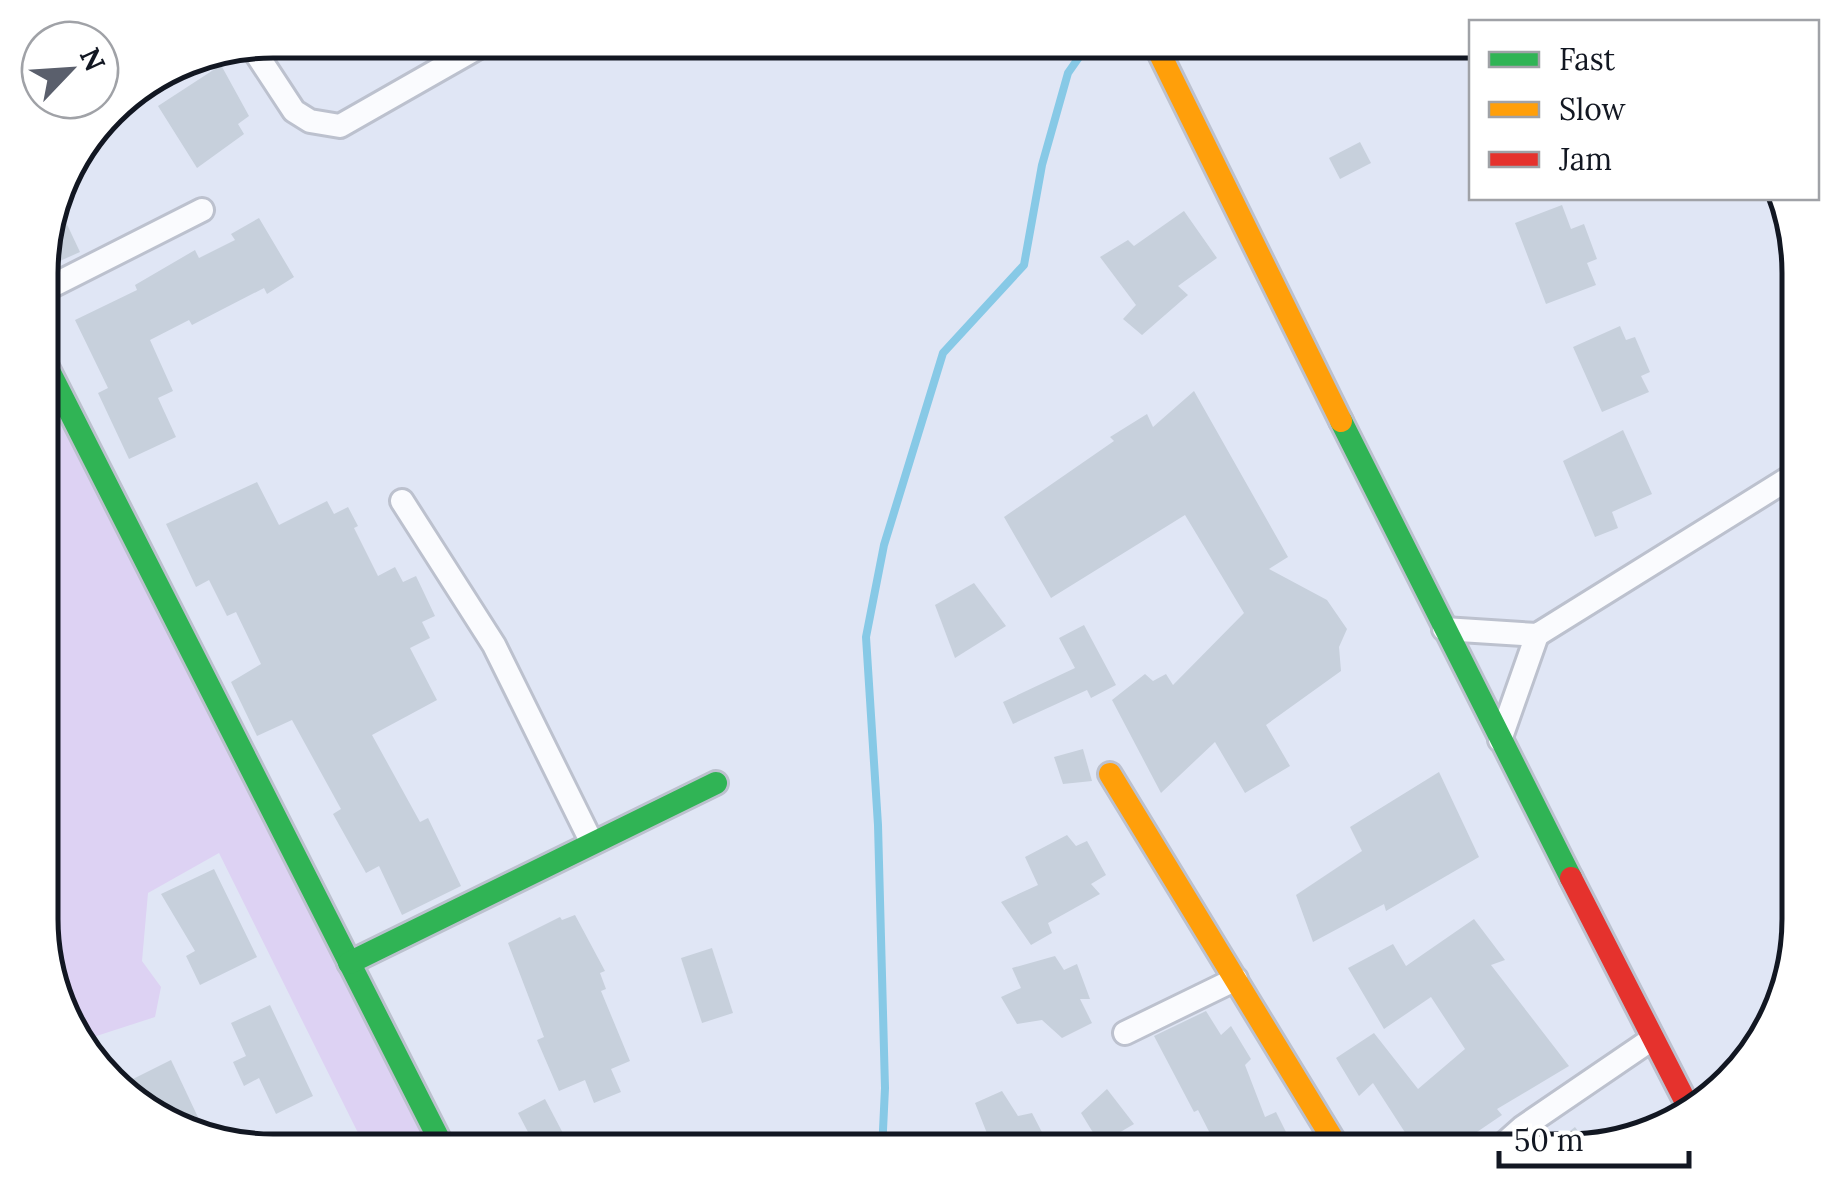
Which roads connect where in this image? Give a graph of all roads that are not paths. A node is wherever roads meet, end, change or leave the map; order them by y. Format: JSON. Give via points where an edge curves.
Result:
{"nodes":[{"id":1,"x":259,"y":58,"type":"edge"},
{"id":2,"x":459,"y":58,"type":"edge"},
{"id":3,"x":1162,"y":58,"type":"edge"},
{"id":4,"x":202,"y":210,"type":"dead end"},
{"id":5,"x":58,"y":283,"type":"edge"},
{"id":6,"x":58,"y":389,"type":"edge"},
{"id":7,"x":1781,"y":490,"type":"edge"},
{"id":8,"x":402,"y":501,"type":"dead end"},
{"id":9,"x":1444,"y":629,"type":"junction"},
{"id":10,"x":1537,"y":636,"type":"junction"},
{"id":11,"x":1500,"y":740,"type":"junction"},
{"id":12,"x":1110,"y":774,"type":"dead end"},
{"id":13,"x":716,"y":783,"type":"dead end"},
{"id":14,"x":592,"y":843,"type":"junction"},
{"id":15,"x":349,"y":963,"type":"junction"},
{"id":16,"x":1236,"y":979,"type":"junction"},
{"id":17,"x":1124,"y":1033,"type":"dead end"},
{"id":18,"x":1652,"y":1039,"type":"junction"},
{"id":19,"x":1683,"y":1099,"type":"edge"},
{"id":20,"x":1330,"y":1133,"type":"edge"},
{"id":21,"x":1516,"y":1133,"type":"edge"},
{"id":22,"x":436,"y":1134,"type":"edge"}],
"edges":[{"from":1,"to":2,"type":"street","via":[[294,110],[310,121],[340,126]]},
{"from":3,"to":9,"type":"street"},
{"from":4,"to":5,"type":"street"},
{"from":6,"to":15,"type":"street"},
{"from":7,"to":10,"type":"street"},
{"from":8,"to":14,"type":"street","via":[[494,645]]},
{"from":9,"to":10,"type":"street"},
{"from":9,"to":11,"type":"street"},
{"from":10,"to":11,"type":"street"},
{"from":11,"to":18,"type":"street"},
{"from":12,"to":16,"type":"street"},
{"from":13,"to":14,"type":"street"},
{"from":14,"to":15,"type":"street"},
{"from":15,"to":22,"type":"street"},
{"from":16,"to":17,"type":"street"},
{"from":16,"to":20,"type":"street"},
{"from":18,"to":19,"type":"street"},
{"from":18,"to":21,"type":"street"}]}
